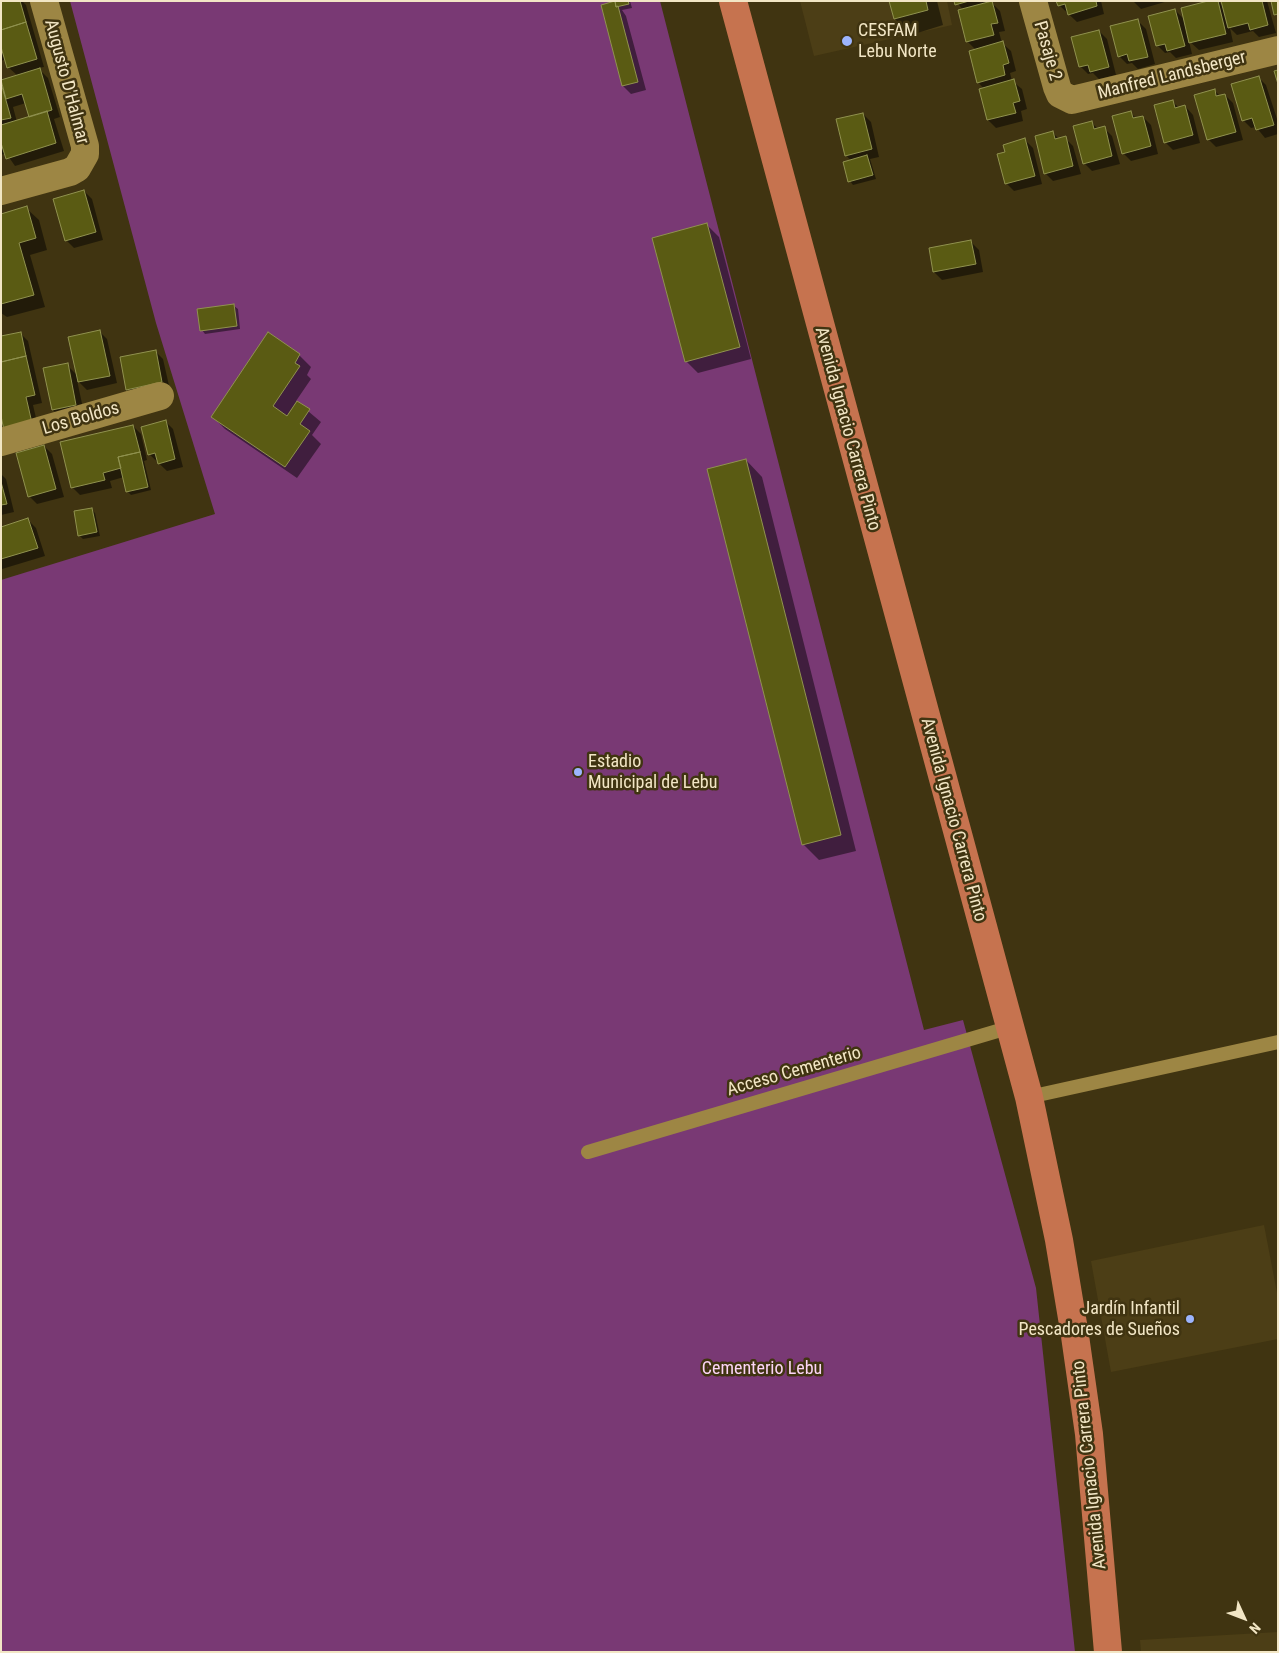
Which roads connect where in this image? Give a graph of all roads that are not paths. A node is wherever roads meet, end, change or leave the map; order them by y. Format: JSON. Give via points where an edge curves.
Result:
{"nodes":[{"id":1,"x":44,"y":1,"type":"edge"},
{"id":2,"x":733,"y":1,"type":"edge"},
{"id":3,"x":1033,"y":1,"type":"edge"},
{"id":4,"x":1278,"y":50,"type":"edge"},
{"id":5,"x":1065,"y":98,"type":"joint"},
{"id":6,"x":1,"y":191,"type":"edge"},
{"id":7,"x":160,"y":396,"type":"dead end"},
{"id":8,"x":1,"y":442,"type":"edge"},
{"id":9,"x":1011,"y":1027,"type":"junction"},
{"id":10,"x":1278,"y":1042,"type":"edge"},
{"id":11,"x":1029,"y":1097,"type":"junction"},
{"id":12,"x":588,"y":1152,"type":"dead end"},
{"id":13,"x":1108,"y":1652,"type":"edge"}],
"edges":[{"from":1,"to":6,"type":"street","name":"Augusto D'Halmar","via":[[85,146],[82,162],[70,172]]},
{"from":2,"to":9,"type":"main road","name":"Avenida Ignacio Carrera Pinto"},
{"from":3,"to":5,"type":"street","name":"Pasaje 2","via":[[1057,87]]},
{"from":4,"to":5,"type":"street","name":"Manfred Landsberger","via":[[1078,100]]},
{"from":7,"to":8,"type":"street","name":"Los Boldos"},
{"from":9,"to":11,"type":"main road","name":"Avenida Ignacio Carrera Pinto"},
{"from":9,"to":12,"type":"lane","name":"Acceso Cementerio"},
{"from":10,"to":11,"type":"lane"},
{"from":11,"to":13,"type":"main road","name":"Avenida Ignacio Carrera Pinto","via":[[1059,1240],[1089,1434]]}]}
